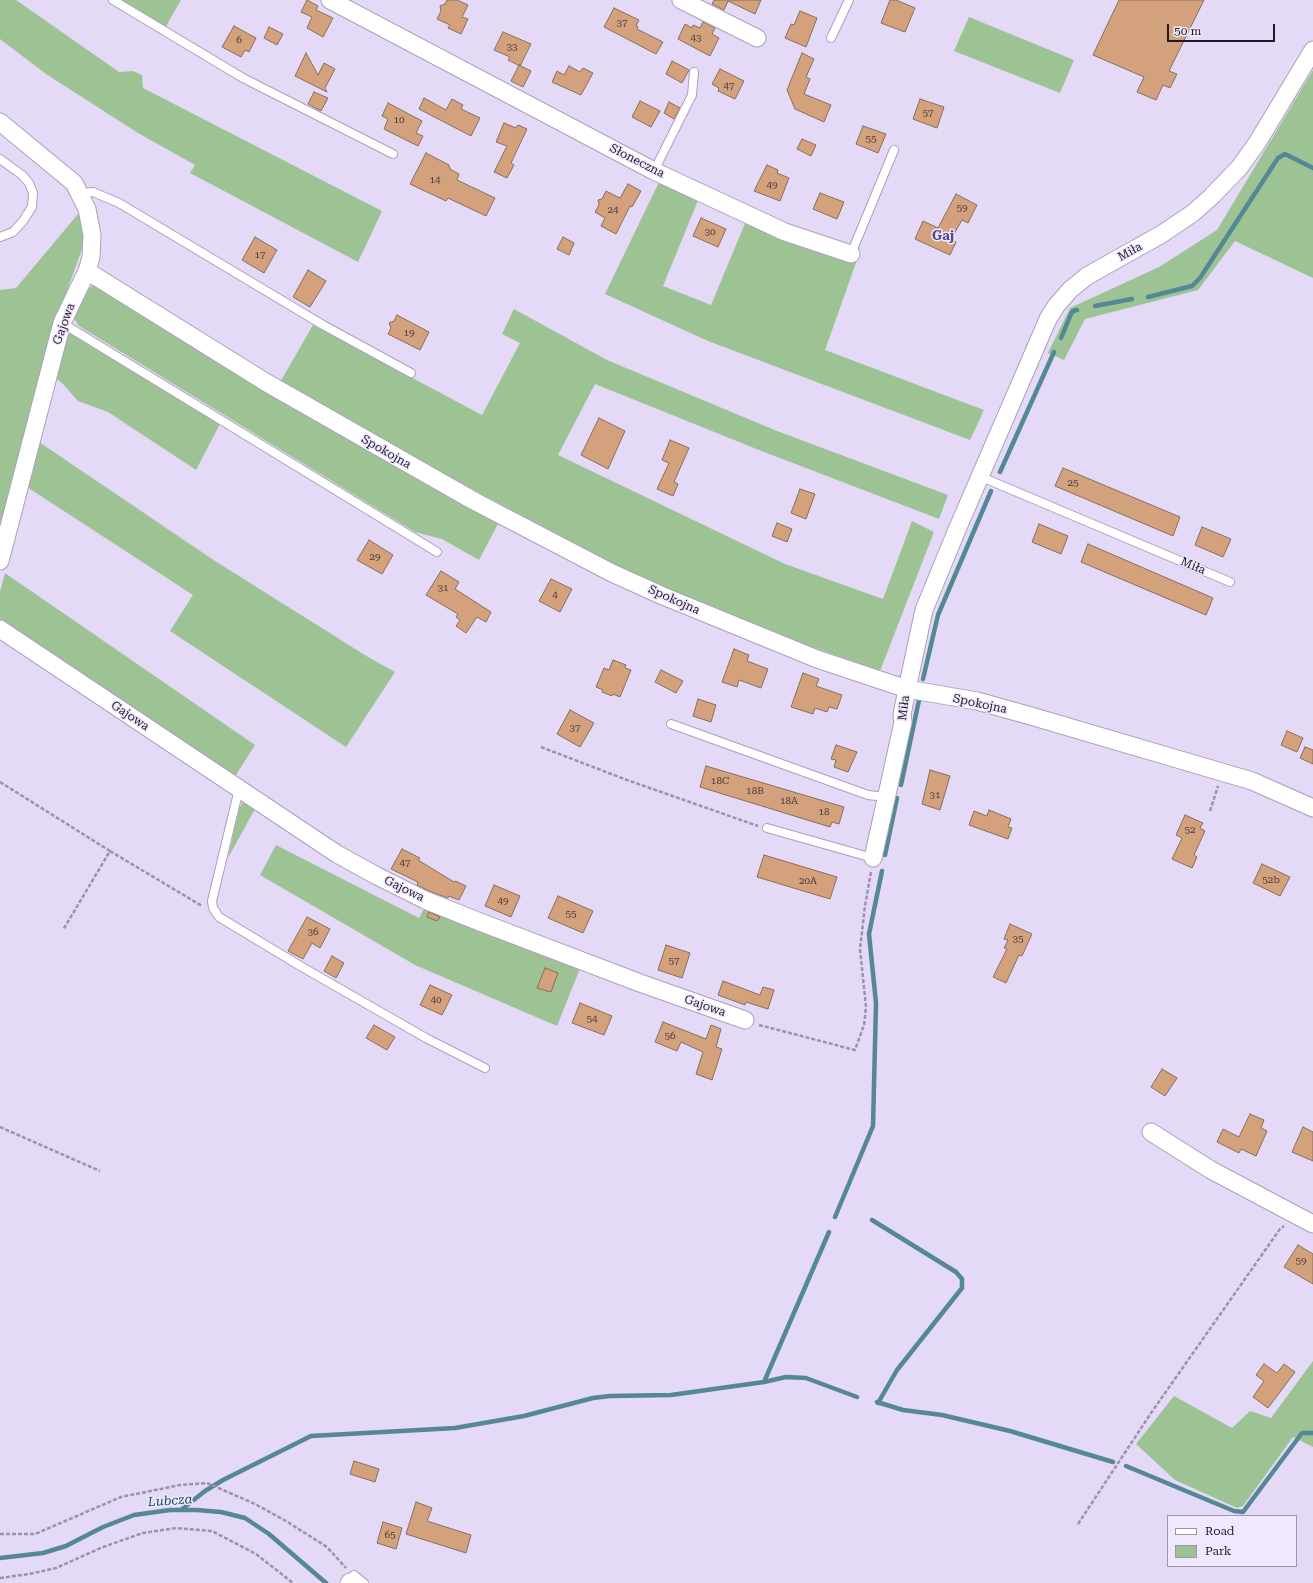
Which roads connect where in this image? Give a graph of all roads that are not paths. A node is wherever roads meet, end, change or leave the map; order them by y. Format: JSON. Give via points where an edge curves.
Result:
{"nodes":[{"id":1,"x":113,"y":0,"type":"edge"},
{"id":2,"x":330,"y":0,"type":"edge"},
{"id":3,"x":682,"y":0,"type":"edge"},
{"id":4,"x":849,"y":0,"type":"edge"},
{"id":5,"x":757,"y":38,"type":"dead end"},
{"id":6,"x":830,"y":38,"type":"dead end"},
{"id":7,"x":1311,"y":57,"type":"edge"},
{"id":8,"x":694,"y":72,"type":"dead end"},
{"id":9,"x":0,"y":122,"type":"edge"},
{"id":10,"x":894,"y":150,"type":"dead end"},
{"id":11,"x":393,"y":154,"type":"dead end"},
{"id":12,"x":0,"y":159,"type":"edge"},
{"id":13,"x":654,"y":171,"type":"junction"},
{"id":14,"x":80,"y":193,"type":"junction"},
{"id":15,"x":0,"y":237,"type":"edge"},
{"id":16,"x":851,"y":254,"type":"joint"},
{"id":17,"x":87,"y":271,"type":"junction"},
{"id":18,"x":62,"y":323,"type":"junction"},
{"id":19,"x":411,"y":373,"type":"dead end"},
{"id":20,"x":979,"y":476,"type":"junction"},
{"id":21,"x":437,"y":552,"type":"dead end"},
{"id":22,"x":0,"y":561,"type":"edge"},
{"id":23,"x":1230,"y":582,"type":"dead end"},
{"id":24,"x":0,"y":629,"type":"edge"},
{"id":25,"x":907,"y":689,"type":"junction"},
{"id":26,"x":671,"y":724,"type":"dead end"},
{"id":27,"x":239,"y":789,"type":"junction"},
{"id":28,"x":887,"y":797,"type":"junction"},
{"id":29,"x":1313,"y":808,"type":"edge"},
{"id":30,"x":767,"y":828,"type":"road end"},
{"id":31,"x":873,"y":858,"type":"joint"},
{"id":32,"x":745,"y":1020,"type":"road end"},
{"id":33,"x":485,"y":1068,"type":"dead end"},
{"id":34,"x":1151,"y":1132,"type":"dead end"},
{"id":35,"x":1313,"y":1224,"type":"edge"}],
"edges":[{"from":1,"to":11,"type":"lane","via":[[243,78]]},
{"from":2,"to":13,"type":"street","name":"Słoneczna"},
{"from":3,"to":5,"type":"street"},
{"from":4,"to":6,"type":"lane"},
{"from":7,"to":20,"type":"street","name":"Miła","via":[[1258,143],[1239,168],[1211,197],[1162,234],[1087,276],[1056,306],[1030,358]]},
{"from":8,"to":13,"type":"lane","via":[[692,95]]},
{"from":9,"to":14,"type":"street","name":"Gajowa","via":[[74,183]]},
{"from":10,"to":16,"type":"lane","name":"Słoneczna"},
{"from":12,"to":15,"type":"lane","via":[[22,175],[33,193],[32,208],[23,221],[13,232]]},
{"from":13,"to":16,"type":"street","name":"Słoneczna","via":[[785,232]]},
{"from":14,"to":17,"type":"street","name":"Gajowa","via":[[90,220],[92,247]]},
{"from":14,"to":19,"type":"lane","via":[[94,192],[119,203]]},
{"from":17,"to":18,"type":"street","name":"Gajowa"},
{"from":17,"to":25,"type":"street","name":"Spokojna","via":[[273,387],[474,501],[598,565],[736,627],[817,659]]},
{"from":18,"to":21,"type":"lane"},
{"from":18,"to":22,"type":"street","name":"Gajowa"},
{"from":20,"to":23,"type":"lane","name":"Miła"},
{"from":20,"to":25,"type":"street","name":"Miła","via":[[924,610]]},
{"from":24,"to":27,"type":"street","name":"Gajowa"},
{"from":25,"to":28,"type":"street","name":"Miła","via":[[903,722]]},
{"from":25,"to":29,"type":"street","name":"Spokojna","via":[[977,701],[1223,772],[1252,781]]},
{"from":26,"to":28,"type":"lane","via":[[868,795]]},
{"from":27,"to":32,"type":"street","name":"Gajowa","via":[[336,854],[425,900],[640,983]]},
{"from":27,"to":33,"type":"lane","via":[[212,901],[219,917],[426,1038]]},
{"from":28,"to":31,"type":"street","name":"Miła"},
{"from":30,"to":31,"type":"lane"},
{"from":34,"to":35,"type":"street","via":[[1210,1170]]}]}
